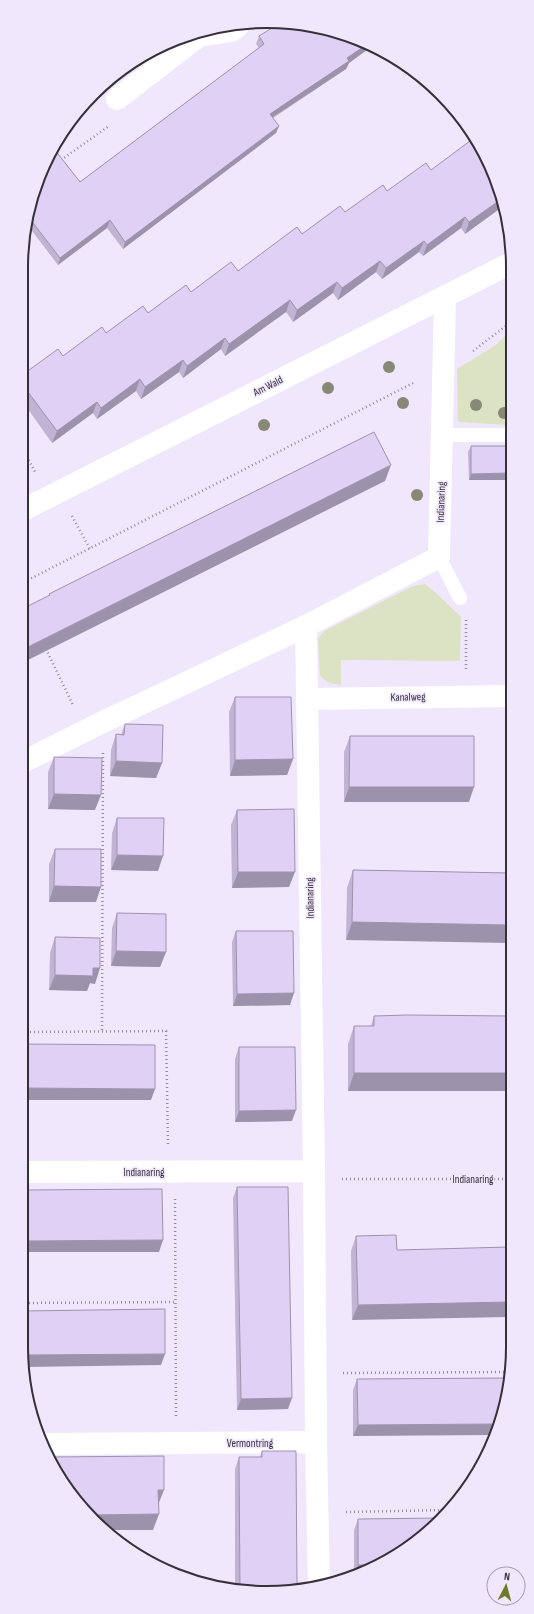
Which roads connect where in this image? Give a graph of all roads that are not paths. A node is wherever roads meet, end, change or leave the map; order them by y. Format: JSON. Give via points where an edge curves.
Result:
{"nodes":[{"id":1,"x":194,"y":40,"type":"edge"},
{"id":2,"x":117,"y":98,"type":"road end"},
{"id":3,"x":506,"y":266,"type":"edge"},
{"id":4,"x":445,"y":297,"type":"junction"},
{"id":5,"x":442,"y":435,"type":"junction"},
{"id":6,"x":506,"y":435,"type":"edge"},
{"id":7,"x":28,"y":508,"type":"edge"},
{"id":8,"x":439,"y":557,"type":"junction"},
{"id":9,"x":460,"y":598,"type":"road end"},
{"id":10,"x":306,"y":626,"type":"junction"},
{"id":11,"x":506,"y":696,"type":"edge"},
{"id":12,"x":307,"y":698,"type":"junction"},
{"id":13,"x":28,"y":760,"type":"edge"},
{"id":14,"x":314,"y":1170,"type":"junction"},
{"id":15,"x":28,"y":1172,"type":"edge"},
{"id":16,"x":316,"y":1442,"type":"junction"},
{"id":17,"x":49,"y":1444,"type":"edge"},
{"id":18,"x":319,"y":1580,"type":"edge"}],
"edges":[{"from":1,"to":2,"type":"street"},
{"from":3,"to":4,"type":"street","name":"Am Wald"},
{"from":4,"to":5,"type":"street","name":"Indianaring"},
{"from":4,"to":7,"type":"street","name":"Am Wald"},
{"from":5,"to":6,"type":"lane"},
{"from":5,"to":8,"type":"street","name":"Indianaring"},
{"from":8,"to":9,"type":"lane"},
{"from":8,"to":10,"type":"street"},
{"from":10,"to":12,"type":"street","name":"Indianaring"},
{"from":10,"to":13,"type":"street"},
{"from":11,"to":12,"type":"street","name":"Kanalweg"},
{"from":12,"to":14,"type":"street","name":"Indianaring"},
{"from":14,"to":15,"type":"street","name":"Indianaring"},
{"from":14,"to":16,"type":"street","name":"Indianaring"},
{"from":16,"to":17,"type":"street","name":"Vermontring"},
{"from":16,"to":18,"type":"street"}]}
